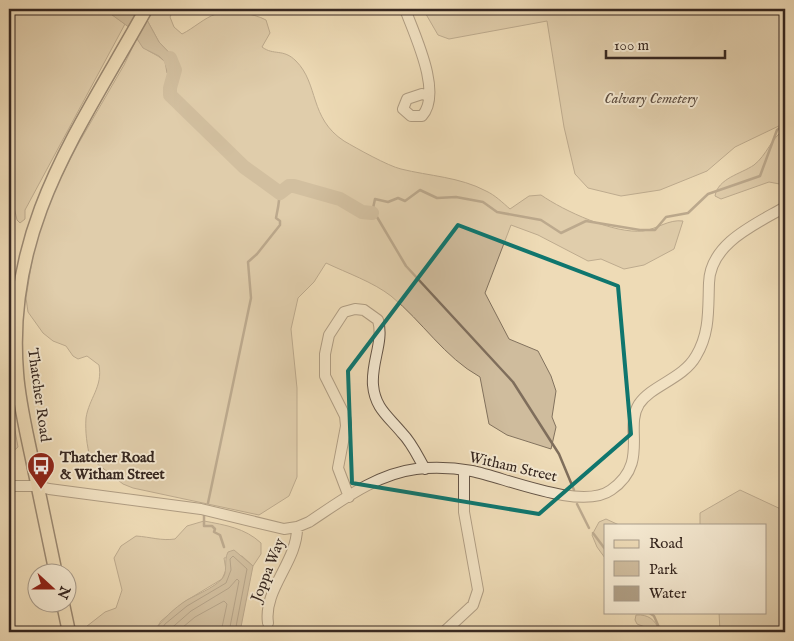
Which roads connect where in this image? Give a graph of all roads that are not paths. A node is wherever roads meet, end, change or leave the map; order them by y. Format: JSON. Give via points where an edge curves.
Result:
{"nodes":[{"id":1,"x":405,"y":9,"type":"edge"},
{"id":2,"x":144,"y":12,"type":"edge"},
{"id":3,"x":430,"y":96,"type":"dead end"},
{"id":4,"x":785,"y":207,"type":"edge"},
{"id":5,"x":425,"y":469,"type":"junction"},
{"id":6,"x":464,"y":470,"type":"junction"},
{"id":7,"x":9,"y":486,"type":"edge"},
{"id":8,"x":38,"y":486,"type":"junction"},
{"id":9,"x":349,"y":497,"type":"junction"},
{"id":10,"x":297,"y":527,"type":"junction"},
{"id":11,"x":54,"y":564,"type":"edge"},
{"id":12,"x":9,"y":598,"type":"edge"},
{"id":13,"x":65,"y":614,"type":"edge"},
{"id":14,"x":9,"y":615,"type":"edge"},
{"id":15,"x":268,"y":623,"type":"dead end"},
{"id":16,"x":69,"y":632,"type":"edge"},
{"id":17,"x":444,"y":632,"type":"edge"}],
"edges":[{"from":1,"to":3,"type":"street","via":[[428,76]]},
{"from":2,"to":8,"type":"main road","name":"Thatcher Road","via":[[46,192],[23,263],[16,311],[16,374]]},
{"from":4,"to":6,"type":"street","name":"Witham Street","via":[[729,242],[717,259],[708,281],[710,307],[702,346],[689,366],[640,403],[636,413],[632,463],[611,490],[582,498]]},
{"from":5,"to":6,"type":"street","name":"Witham Street"},
{"from":5,"to":9,"type":"street","name":"Witham Street","via":[[378,480]]},
{"from":5,"to":9,"type":"street","via":[[402,432],[375,399],[372,367],[380,340],[378,320],[364,310],[344,312],[329,335],[325,376],[345,416],[338,468]]},
{"from":6,"to":17,"type":"street","via":[[464,512],[478,590],[473,605]]},
{"from":7,"to":8,"type":"street"},
{"from":8,"to":10,"type":"street","via":[[201,509],[284,529]]},
{"from":8,"to":11,"type":"main road","name":"Thatcher Road"},
{"from":9,"to":10,"type":"street","name":"Witham Street"},
{"from":10,"to":15,"type":"street","name":"Joppa Way","via":[[298,541],[268,607]]},
{"from":12,"to":14,"type":"street"},
{"from":13,"to":16,"type":"main road"}]}
